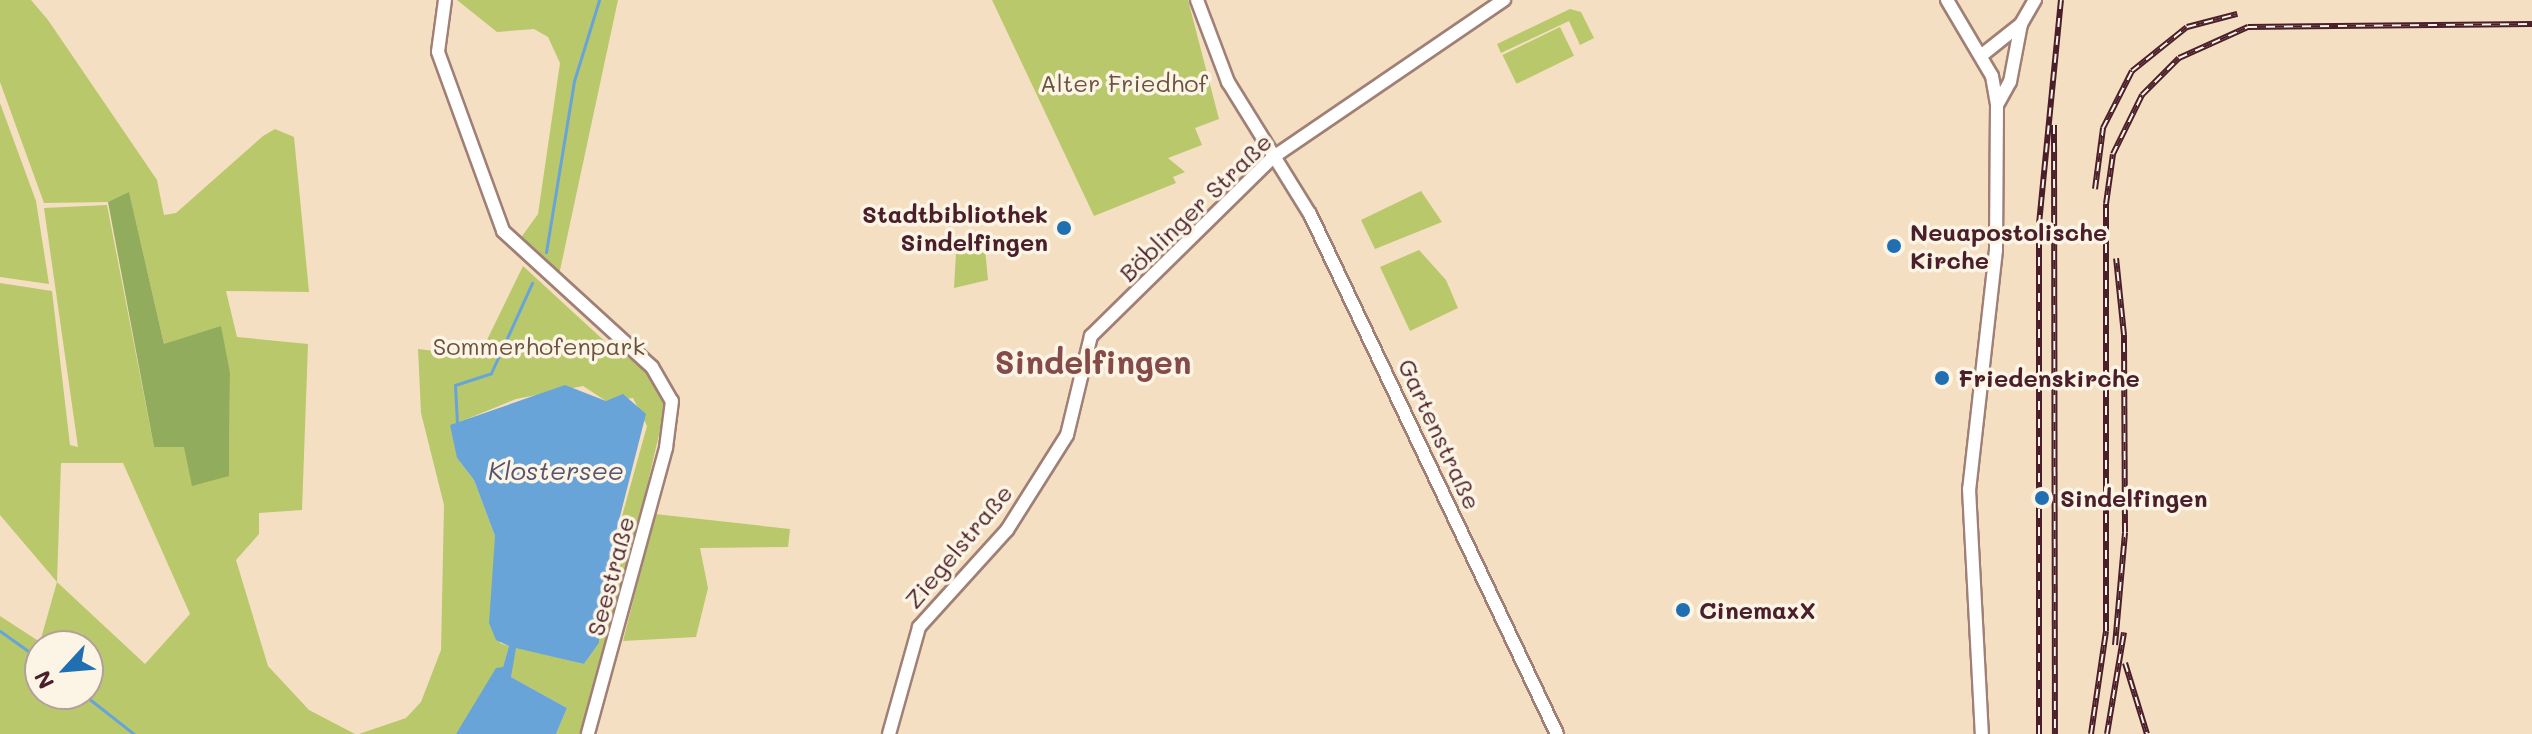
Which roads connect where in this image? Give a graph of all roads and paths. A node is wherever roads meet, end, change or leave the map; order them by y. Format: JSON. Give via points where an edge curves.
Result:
{"nodes":[{"id":1,"x":445,"y":0,"type":"edge"},
{"id":2,"x":1197,"y":0,"type":"edge"},
{"id":3,"x":1504,"y":0,"type":"edge"},
{"id":4,"x":1947,"y":0,"type":"edge"},
{"id":5,"x":2035,"y":0,"type":"edge"},
{"id":6,"x":2021,"y":24,"type":"junction"},
{"id":7,"x":1982,"y":55,"type":"junction"},
{"id":8,"x":1997,"y":105,"type":"junction"},
{"id":9,"x":1272,"y":158,"type":"junction"},
{"id":10,"x":1084,"y":346,"type":"joint"},
{"id":11,"x":588,"y":734,"type":"edge"},
{"id":12,"x":889,"y":734,"type":"edge"},
{"id":13,"x":1557,"y":734,"type":"edge"},
{"id":14,"x":1982,"y":734,"type":"edge"}],
"edges":[{"from":1,"to":11,"type":"main road","name":"Seestraße","via":[[437,42],[503,231],[664,381],[673,408]]},
{"from":2,"to":9,"type":"main road","name":"Gartenstraße","via":[[1228,82]]},
{"from":3,"to":9,"type":"main road","name":"Böblinger Straße"},
{"from":4,"to":7,"type":"main road"},
{"from":5,"to":6,"type":"main road"},
{"from":6,"to":7,"type":"main road"},
{"from":6,"to":8,"type":"main road","via":[[2010,82]]},
{"from":7,"to":8,"type":"main road"},
{"from":8,"to":14,"type":"main road","via":[[1996,250],[1968,503]]},
{"from":9,"to":10,"type":"main road","name":"Böblinger Straße"},
{"from":9,"to":13,"type":"main road","name":"Gartenstraße","via":[[1310,214]]},
{"from":10,"to":12,"type":"main road","name":"Ziegelstraße","via":[[1067,435],[1007,530],[919,627]]}]}
